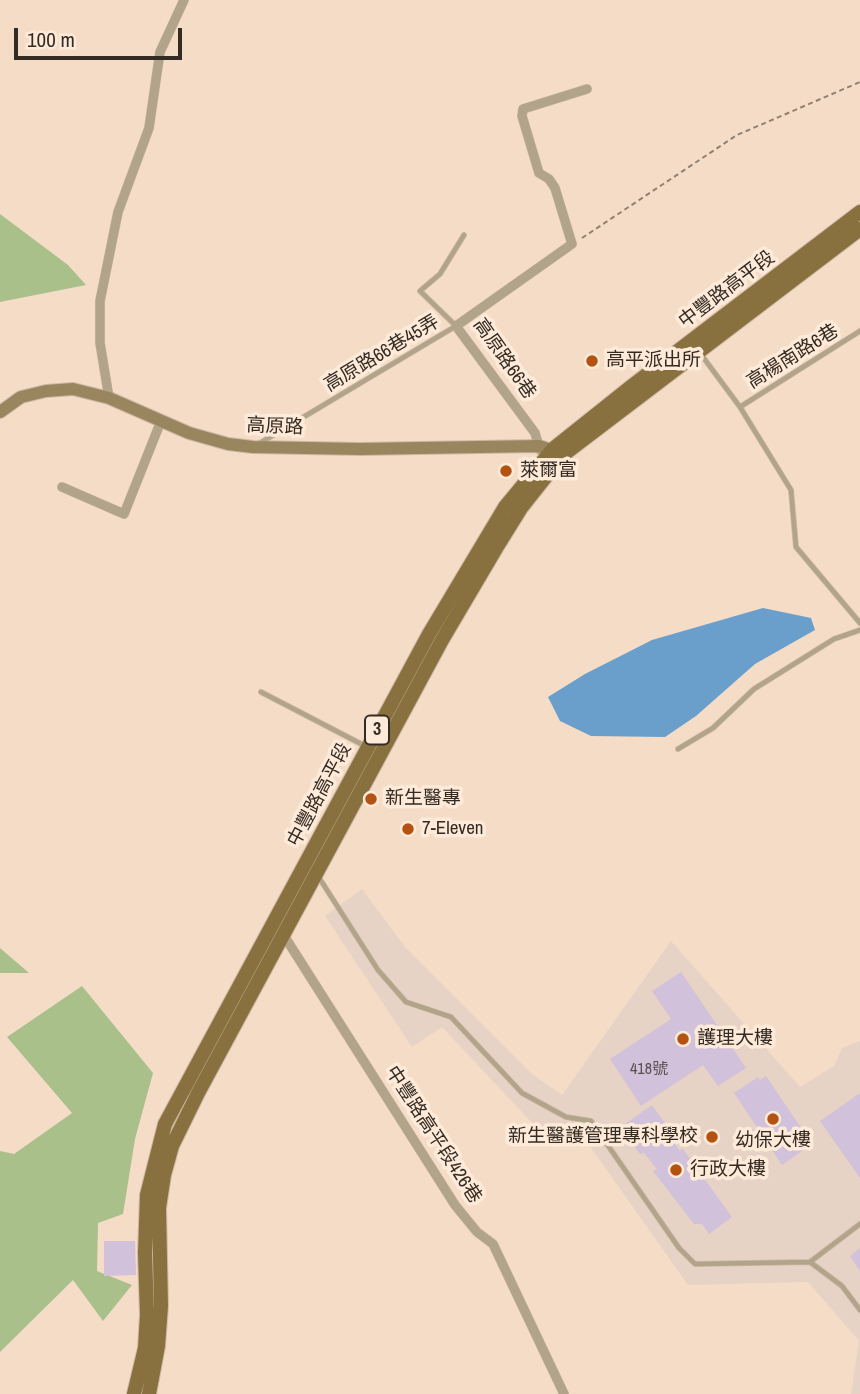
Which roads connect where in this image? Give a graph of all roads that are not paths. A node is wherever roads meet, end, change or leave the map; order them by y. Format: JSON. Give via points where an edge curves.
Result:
{"nodes":[{"id":1,"x":184,"y":0,"type":"edge"},
{"id":2,"x":587,"y":89,"type":"dead end"},
{"id":3,"x":860,"y":212,"type":"edge"},
{"id":4,"x":860,"y":229,"type":"edge"},
{"id":5,"x":464,"y":235,"type":"dead end"},
{"id":6,"x":456,"y":326,"type":"junction"},
{"id":7,"x":860,"y":331,"type":"edge"},
{"id":8,"x":694,"y":347,"type":"junction"},
{"id":9,"x":109,"y":398,"type":"junction"},
{"id":10,"x":740,"y":407,"type":"junction"},
{"id":11,"x":0,"y":412,"type":"edge"},
{"id":12,"x":161,"y":421,"type":"junction"},
{"id":13,"x":253,"y":447,"type":"junction"},
{"id":14,"x":552,"y":450,"type":"junction"},
{"id":15,"x":62,"y":487,"type":"dead end"},
{"id":16,"x":860,"y":623,"type":"edge"},
{"id":17,"x":860,"y":630,"type":"edge"},
{"id":18,"x":261,"y":692,"type":"dead end"},
{"id":19,"x":678,"y":749,"type":"dead end"},
{"id":20,"x":374,"y":751,"type":"junction"},
{"id":21,"x":310,"y":869,"type":"junction"},
{"id":22,"x":283,"y":934,"type":"junction"},
{"id":23,"x":219,"y":1020,"type":"junction"},
{"id":24,"x":233,"y":1028,"type":"junction"},
{"id":25,"x":860,"y":1224,"type":"edge"},
{"id":26,"x":810,"y":1262,"type":"junction"},
{"id":27,"x":860,"y":1310,"type":"edge"},
{"id":28,"x":134,"y":1394,"type":"edge"},
{"id":29,"x":149,"y":1394,"type":"edge"},
{"id":30,"x":564,"y":1394,"type":"edge"}],
"edges":[{"from":1,"to":9,"type":"street","via":[[160,52],[149,128],[118,212],[100,301],[100,343]]},
{"from":2,"to":6,"type":"street","name":"高原路66巷","via":[[523,109],[522,116],[539,173],[555,188],[572,244]]},
{"from":3,"to":8,"type":"main road","name":"中豐路高平段","number":"3"},
{"from":4,"to":8,"type":"main road","name":"中豐路高平段","number":"3"},
{"from":5,"to":6,"type":"lane","name":"高原路66巷45弄","via":[[440,274],[420,291]]},
{"from":6,"to":13,"type":"lane","name":"高原路66巷45弄"},
{"from":6,"to":14,"type":"street","name":"高原路66巷"},
{"from":7,"to":10,"type":"lane","name":"高楊南路6巷"},
{"from":8,"to":10,"type":"lane"},
{"from":8,"to":14,"type":"main road","name":"中豐路高平段","number":"3"},
{"from":9,"to":11,"type":"street","name":"高原路","via":[[73,389],[46,391],[21,397]]},
{"from":9,"to":12,"type":"street","name":"高原路"},
{"from":10,"to":16,"type":"lane","via":[[792,490],[796,547]]},
{"from":12,"to":13,"type":"street","name":"高原路","via":[[212,441]]},
{"from":12,"to":15,"type":"street","via":[[124,514]]},
{"from":13,"to":14,"type":"street","name":"高原路"},
{"from":14,"to":20,"type":"main road","name":"中豐路高平段","number":"3"},
{"from":14,"to":20,"type":"main road","name":"中豐路高平段","number":"3","via":[[505,508],[429,634]]},
{"from":17,"to":19,"type":"lane","via":[[834,639],[754,689],[713,727]]},
{"from":18,"to":20,"type":"lane"},
{"from":20,"to":21,"type":"main road","name":"中豐路高平段","number":"3"},
{"from":21,"to":22,"type":"main road","name":"中豐路高平段","number":"3"},
{"from":21,"to":23,"type":"main road","name":"中豐路高平段","number":"3"},
{"from":21,"to":26,"type":"lane","via":[[378,970],[406,1002],[451,1017],[522,1093],[566,1117],[591,1121],[679,1248],[695,1264]]},
{"from":22,"to":24,"type":"main road","name":"中豐路高平段","number":"3"},
{"from":22,"to":30,"type":"street","name":"中豐路高平段426巷","via":[[455,1205],[494,1244]]},
{"from":23,"to":24,"type":"main road"},
{"from":23,"to":28,"type":"main road","name":"中豐路高平段","number":"3","via":[[165,1124],[149,1183],[145,1348]]},
{"from":24,"to":29,"type":"main road","name":"中豐路高平段","number":"3","via":[[172,1146],[164,1175],[159,1208],[161,1306]]},
{"from":25,"to":26,"type":"lane"},
{"from":26,"to":27,"type":"lane","via":[[842,1286]]}]}
